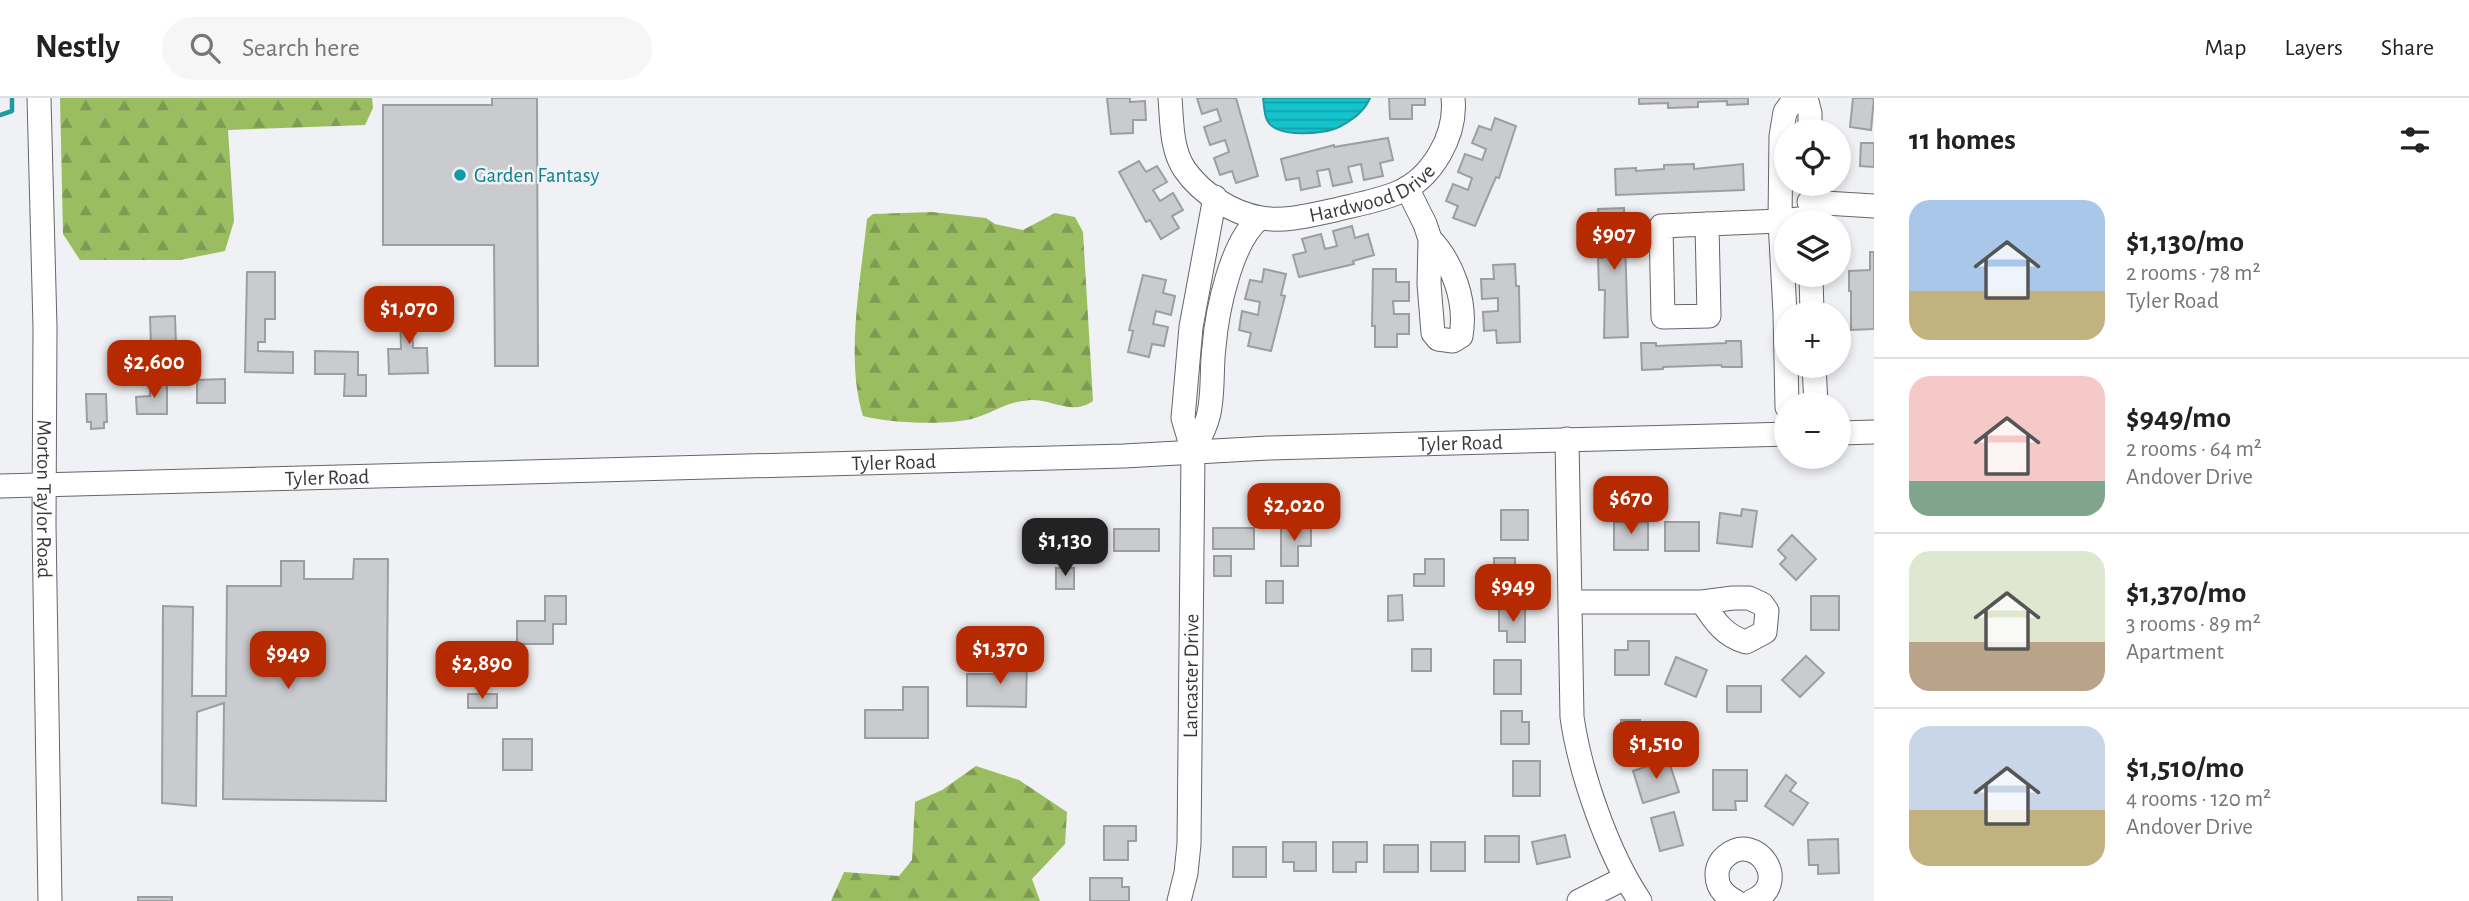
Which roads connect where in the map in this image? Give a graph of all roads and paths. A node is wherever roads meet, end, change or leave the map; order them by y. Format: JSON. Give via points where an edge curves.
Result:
{"nodes":[{"id":1,"x":39,"y":98,"type":"edge"},
{"id":2,"x":1170,"y":98,"type":"edge"},
{"id":3,"x":1453,"y":98,"type":"edge"},
{"id":4,"x":1795,"y":98,"type":"edge"},
{"id":5,"x":1806,"y":98,"type":"edge"},
{"id":6,"x":1811,"y":119,"type":"edge"},
{"id":7,"x":1407,"y":188,"type":"junction"},
{"id":8,"x":1215,"y":197,"type":"junction"},
{"id":9,"x":1809,"y":206,"type":"edge"},
{"id":10,"x":1874,"y":206,"type":"edge"},
{"id":11,"x":1780,"y":210,"type":"edge"},
{"id":12,"x":1260,"y":218,"type":"junction"},
{"id":13,"x":1774,"y":221,"type":"edge"},
{"id":14,"x":1707,"y":224,"type":"dead end"},
{"id":15,"x":1430,"y":239,"type":"dead end"},
{"id":16,"x":1191,"y":327,"type":"junction"},
{"id":17,"x":1216,"y":331,"type":"junction"},
{"id":18,"x":1874,"y":432,"type":"edge"},
{"id":19,"x":1851,"y":433,"type":"edge"},
{"id":20,"x":1774,"y":434,"type":"edge"},
{"id":21,"x":1567,"y":439,"type":"junction"},
{"id":22,"x":1193,"y":452,"type":"junction"},
{"id":23,"x":44,"y":485,"type":"junction"},
{"id":24,"x":0,"y":486,"type":"edge"},
{"id":25,"x":1571,"y":601,"type":"junction"},
{"id":26,"x":1702,"y":602,"type":"dead end"},
{"id":27,"x":1625,"y":878,"type":"junction"},
{"id":28,"x":1723,"y":898,"type":"edge"},
{"id":29,"x":50,"y":901,"type":"edge"},
{"id":30,"x":1179,"y":901,"type":"edge"},
{"id":31,"x":1579,"y":901,"type":"edge"},
{"id":32,"x":1640,"y":901,"type":"edge"},
{"id":33,"x":1752,"y":901,"type":"edge"}],
"edges":[{"from":1,"to":23,"type":"street","name":"Morton Taylor Road"},
{"from":2,"to":8,"type":"street","name":"Hardwood Drive","via":[[1175,151],[1185,171]]},
{"from":3,"to":7,"type":"street","name":"Hardwood Drive","via":[[1452,126],[1440,153]]},
{"from":4,"to":11,"type":"street","via":[[1785,112]]},
{"from":5,"to":6,"type":"street"},
{"from":7,"to":12,"type":"street","name":"Hardwood Drive","via":[[1374,201],[1311,215]]},
{"from":7,"to":15,"type":"street"},
{"from":8,"to":12,"type":"street","name":"Hardwood Drive","via":[[1237,212]]},
{"from":8,"to":16,"type":"street"},
{"from":9,"to":10,"type":"street"},
{"from":12,"to":17,"type":"street","via":[[1250,225],[1240,245]]},
{"from":13,"to":14,"type":"street"},
{"from":16,"to":17,"type":"street"},
{"from":16,"to":22,"type":"street","via":[[1183,418]]},
{"from":17,"to":22,"type":"street","via":[[1208,417]]},
{"from":18,"to":19,"type":"street"},
{"from":20,"to":21,"type":"street","name":"Tyler Road"},
{"from":21,"to":22,"type":"street","name":"Tyler Road"},
{"from":21,"to":25,"type":"street"},
{"from":22,"to":23,"type":"street","name":"Tyler Road"},
{"from":22,"to":30,"type":"street","name":"Lancaster Drive","via":[[1189,844]]},
{"from":23,"to":24,"type":"street","name":"Tyler Road"},
{"from":23,"to":29,"type":"street","name":"Morton Taylor Road"},
{"from":25,"to":26,"type":"street"},
{"from":25,"to":27,"type":"street","via":[[1575,739]]},
{"from":27,"to":31,"type":"street"},
{"from":27,"to":32,"type":"street"},
{"from":28,"to":33,"type":"street","via":[[1717,872],[1723,859],[1734,851],[1750,850],[1764,858],[1770,873],[1768,888]]}]}
